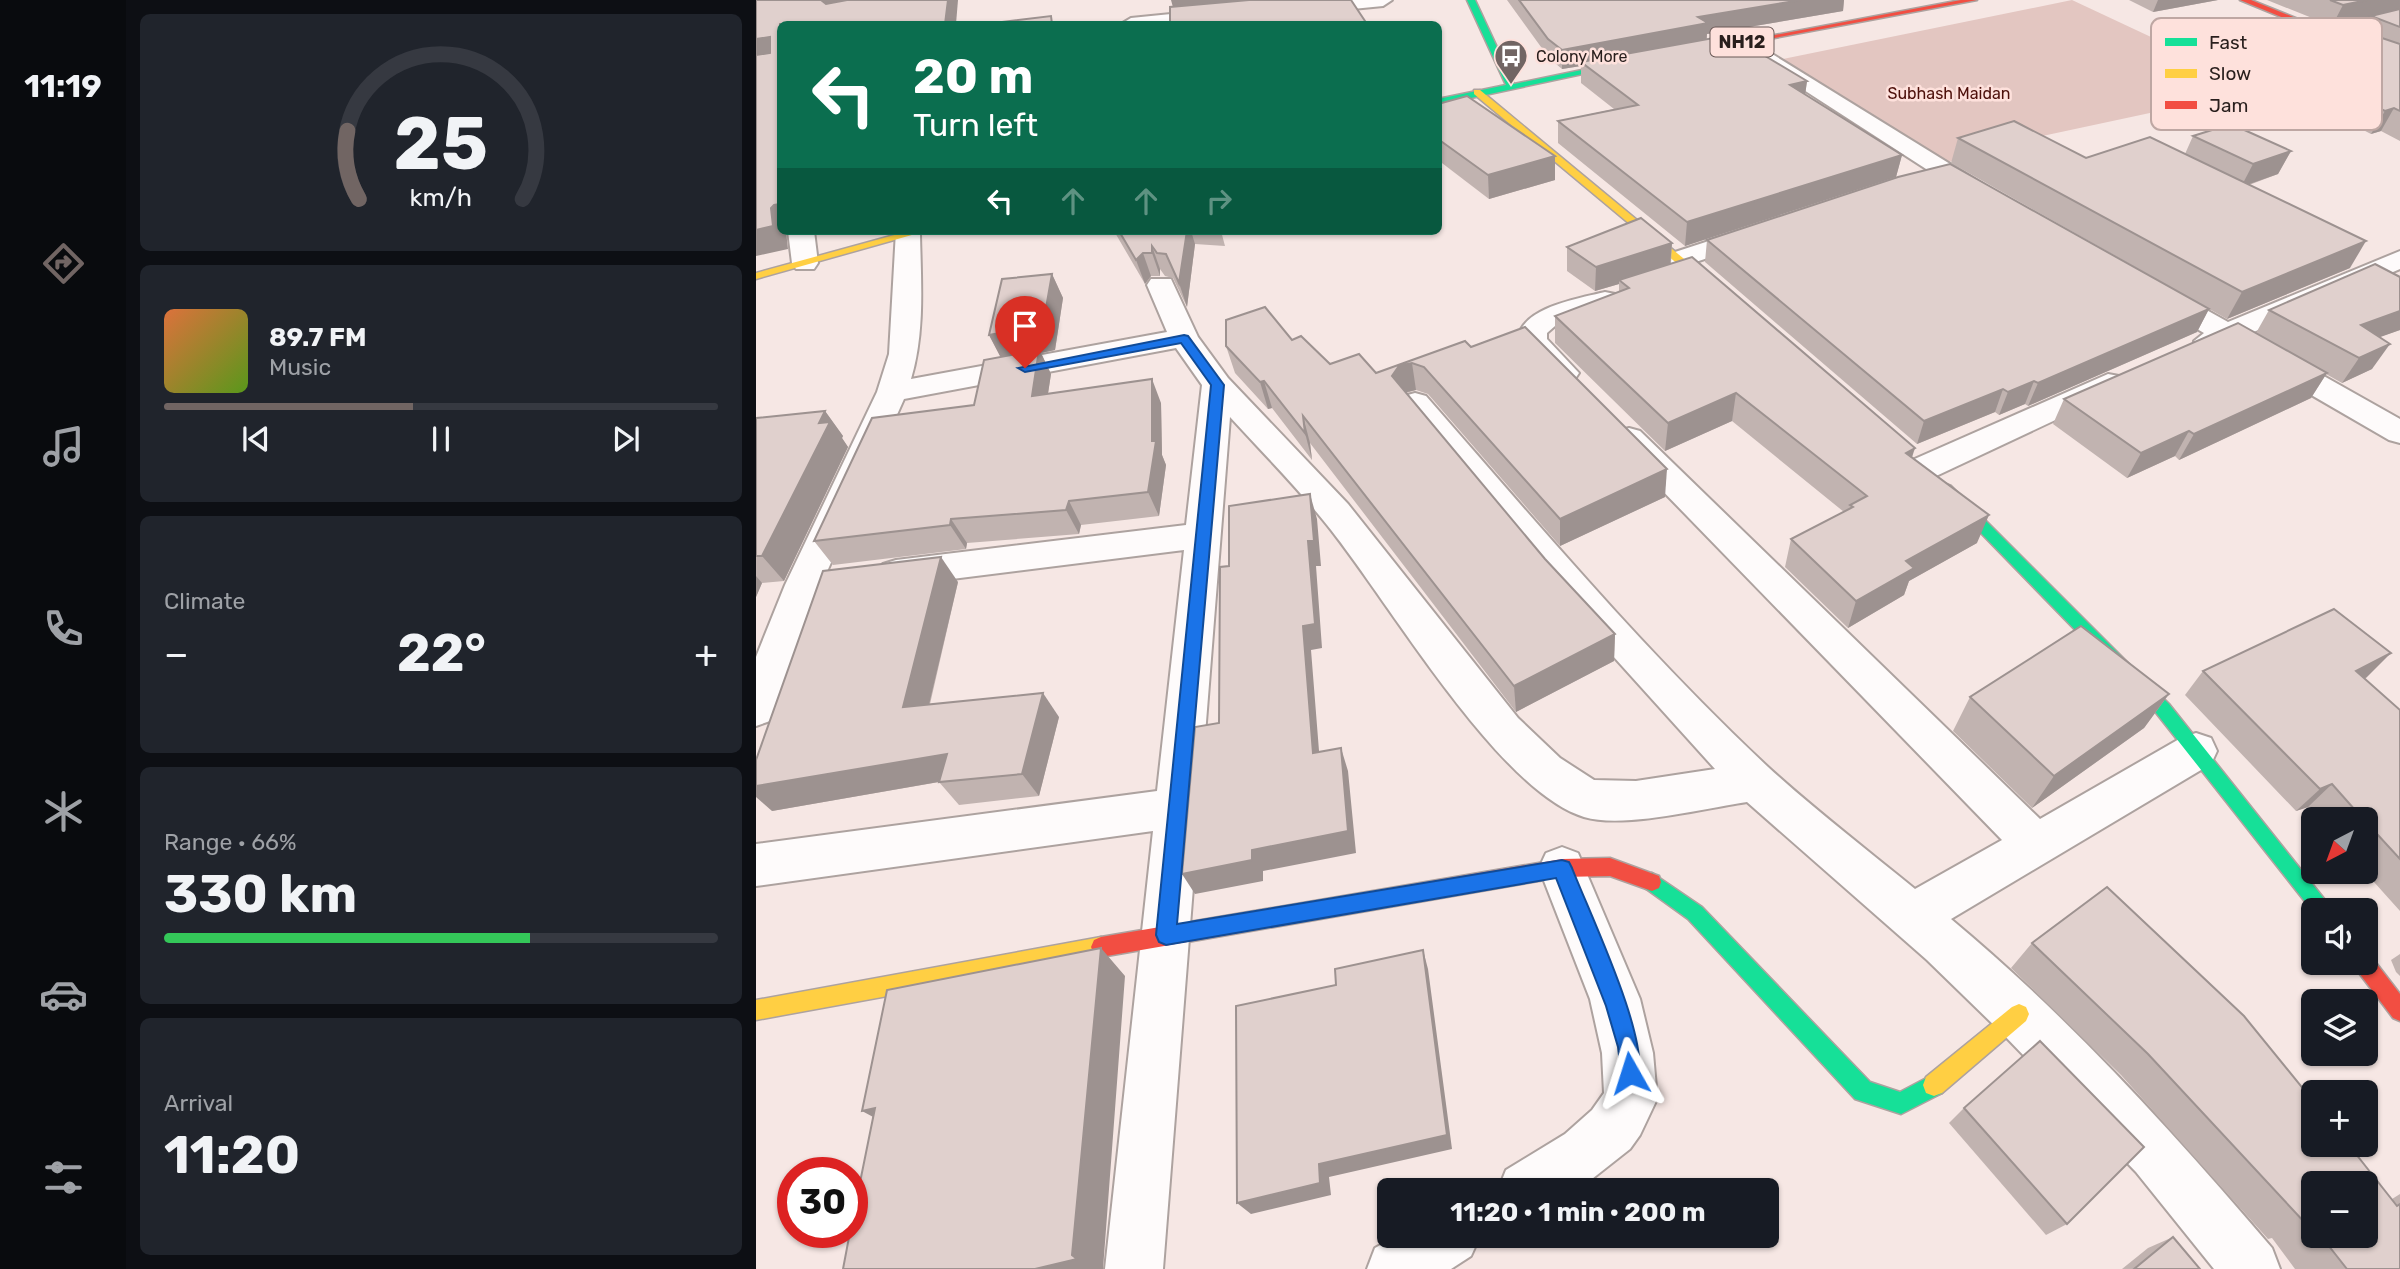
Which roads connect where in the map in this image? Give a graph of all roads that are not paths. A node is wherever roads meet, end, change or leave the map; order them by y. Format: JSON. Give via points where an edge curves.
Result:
{"nodes":[{"id":1,"x":1163,"y":0,"type":"edge"},
{"id":2,"x":1383,"y":0,"type":"edge"},
{"id":3,"x":1471,"y":0,"type":"edge"},
{"id":4,"x":1973,"y":0,"type":"edge"},
{"id":5,"x":2244,"y":0,"type":"edge"},
{"id":6,"x":1278,"y":10,"type":"edge"},
{"id":7,"x":1238,"y":13,"type":"edge"},
{"id":8,"x":2290,"y":18,"type":"edge"},
{"id":9,"x":2400,"y":19,"type":"edge"},
{"id":10,"x":1175,"y":21,"type":"edge"},
{"id":11,"x":2382,"y":23,"type":"edge"},
{"id":12,"x":1743,"y":42,"type":"junction"},
{"id":13,"x":1675,"y":55,"type":"edge"},
{"id":14,"x":2382,"y":56,"type":"edge"},
{"id":15,"x":1648,"y":60,"type":"edge"},
{"id":16,"x":2400,"y":63,"type":"edge"},
{"id":17,"x":1511,"y":86,"type":"junction"},
{"id":18,"x":1477,"y":92,"type":"junction"},
{"id":19,"x":1442,"y":101,"type":"edge"},
{"id":20,"x":1947,"y":174,"type":"junction"},
{"id":21,"x":1921,"y":181,"type":"edge"},
{"id":22,"x":2005,"y":208,"type":"edge"},
{"id":23,"x":1782,"y":225,"type":"edge"},
{"id":24,"x":802,"y":235,"type":"edge"},
{"id":25,"x":907,"y":235,"type":"edge"},
{"id":26,"x":914,"y":235,"type":"edge"},
{"id":27,"x":805,"y":263,"type":"junction"},
{"id":28,"x":1687,"y":265,"type":"junction"},
{"id":29,"x":2376,"y":270,"type":"edge"},
{"id":30,"x":756,"y":276,"type":"edge"},
{"id":31,"x":2133,"y":281,"type":"edge"},
{"id":32,"x":1161,"y":285,"type":"dead end"},
{"id":33,"x":1735,"y":307,"type":"edge"},
{"id":34,"x":2226,"y":334,"type":"junction"},
{"id":35,"x":1184,"y":338,"type":"junction"},
{"id":36,"x":2179,"y":354,"type":"edge"},
{"id":37,"x":2131,"y":374,"type":"edge"},
{"id":38,"x":1217,"y":385,"type":"junction"},
{"id":39,"x":892,"y":392,"type":"junction"},
{"id":40,"x":1415,"y":403,"type":"edge"},
{"id":41,"x":2400,"y":433,"type":"edge"},
{"id":42,"x":1917,"y":464,"type":"joint"},
{"id":43,"x":1203,"y":535,"type":"junction"},
{"id":44,"x":803,"y":585,"type":"junction"},
{"id":45,"x":756,"y":709,"type":"edge"},
{"id":46,"x":2196,"y":751,"type":"junction"},
{"id":47,"x":1755,"y":782,"type":"junction"},
{"id":48,"x":1178,"y":808,"type":"junction"},
{"id":49,"x":2036,"y":845,"type":"junction"},
{"id":50,"x":756,"y":864,"type":"edge"},
{"id":51,"x":1562,"y":868,"type":"junction"},
{"id":52,"x":2313,"y":898,"type":"edge"},
{"id":53,"x":1913,"y":916,"type":"junction"},
{"id":54,"x":1166,"y":935,"type":"junction"},
{"id":55,"x":2373,"y":975,"type":"edge"},
{"id":56,"x":756,"y":1010,"type":"edge"},
{"id":57,"x":2400,"y":1011,"type":"edge"},
{"id":58,"x":2019,"y":1014,"type":"junction"},
{"id":59,"x":1546,"y":1178,"type":"edge"},
{"id":60,"x":1431,"y":1248,"type":"edge"},
{"id":61,"x":1134,"y":1269,"type":"edge"},
{"id":62,"x":1396,"y":1269,"type":"edge"},
{"id":63,"x":2251,"y":1269,"type":"edge"}],
"edges":[{"from":1,"to":10,"type":"street"},
{"from":2,"to":6,"type":"street"},
{"from":3,"to":17,"type":"main road"},
{"from":4,"to":12,"type":"main road","number":"NH12"},
{"from":5,"to":8,"type":"main road"},
{"from":7,"to":10,"type":"street"},
{"from":9,"to":11,"type":"street"},
{"from":12,"to":13,"type":"main road","number":"NH12"},
{"from":12,"to":20,"type":"street"},
{"from":14,"to":16,"type":"main road"},
{"from":15,"to":17,"type":"main road"},
{"from":17,"to":18,"type":"main road"},
{"from":18,"to":19,"type":"main road"},
{"from":18,"to":28,"type":"main road"},
{"from":20,"to":21,"type":"street"},
{"from":20,"to":22,"type":"street"},
{"from":23,"to":28,"type":"street"},
{"from":24,"to":27,"type":"street"},
{"from":25,"to":27,"type":"main road"},
{"from":26,"to":39,"type":"street","via":[[904,354]]},
{"from":27,"to":30,"type":"main road"},
{"from":28,"to":33,"type":"main road"},
{"from":28,"to":49,"type":"street","via":[[1648,286],[1545,320],[1533,330],[1532,341]]},
{"from":29,"to":34,"type":"street"},
{"from":31,"to":34,"type":"street"},
{"from":32,"to":35,"type":"street"},
{"from":34,"to":36,"type":"street"},
{"from":34,"to":41,"type":"street"},
{"from":35,"to":38,"type":"street"},
{"from":35,"to":39,"type":"street"},
{"from":37,"to":42,"type":"street"},
{"from":38,"to":43,"type":"street"},
{"from":38,"to":47,"type":"street","via":[[1336,512],[1503,730],[1545,771],[1587,799],[1636,800]]},
{"from":39,"to":44,"type":"street"},
{"from":40,"to":47,"type":"street","via":[[1570,585]]},
{"from":42,"to":46,"type":"main road","via":[[1969,510],[2163,709]]},
{"from":43,"to":44,"type":"street"},
{"from":43,"to":48,"type":"street"},
{"from":44,"to":45,"type":"street"},
{"from":46,"to":49,"type":"street"},
{"from":46,"to":52,"type":"main road"},
{"from":47,"to":53,"type":"street"},
{"from":48,"to":50,"type":"street"},
{"from":48,"to":54,"type":"street"},
{"from":49,"to":53,"type":"street"},
{"from":51,"to":54,"type":"main road"},
{"from":51,"to":58,"type":"main road","via":[[1610,867],[1646,878],[1695,913],[1863,1091],[1902,1103],[1933,1086]]},
{"from":51,"to":59,"type":"street","via":[[1629,1047],[1630,1100],[1606,1134]]},
{"from":53,"to":58,"type":"street"},
{"from":54,"to":56,"type":"main road"},
{"from":54,"to":61,"type":"street"},
{"from":55,"to":57,"type":"main road"},
{"from":58,"to":63,"type":"street","via":[[2155,1153]]},
{"from":60,"to":62,"type":"street"}]}
